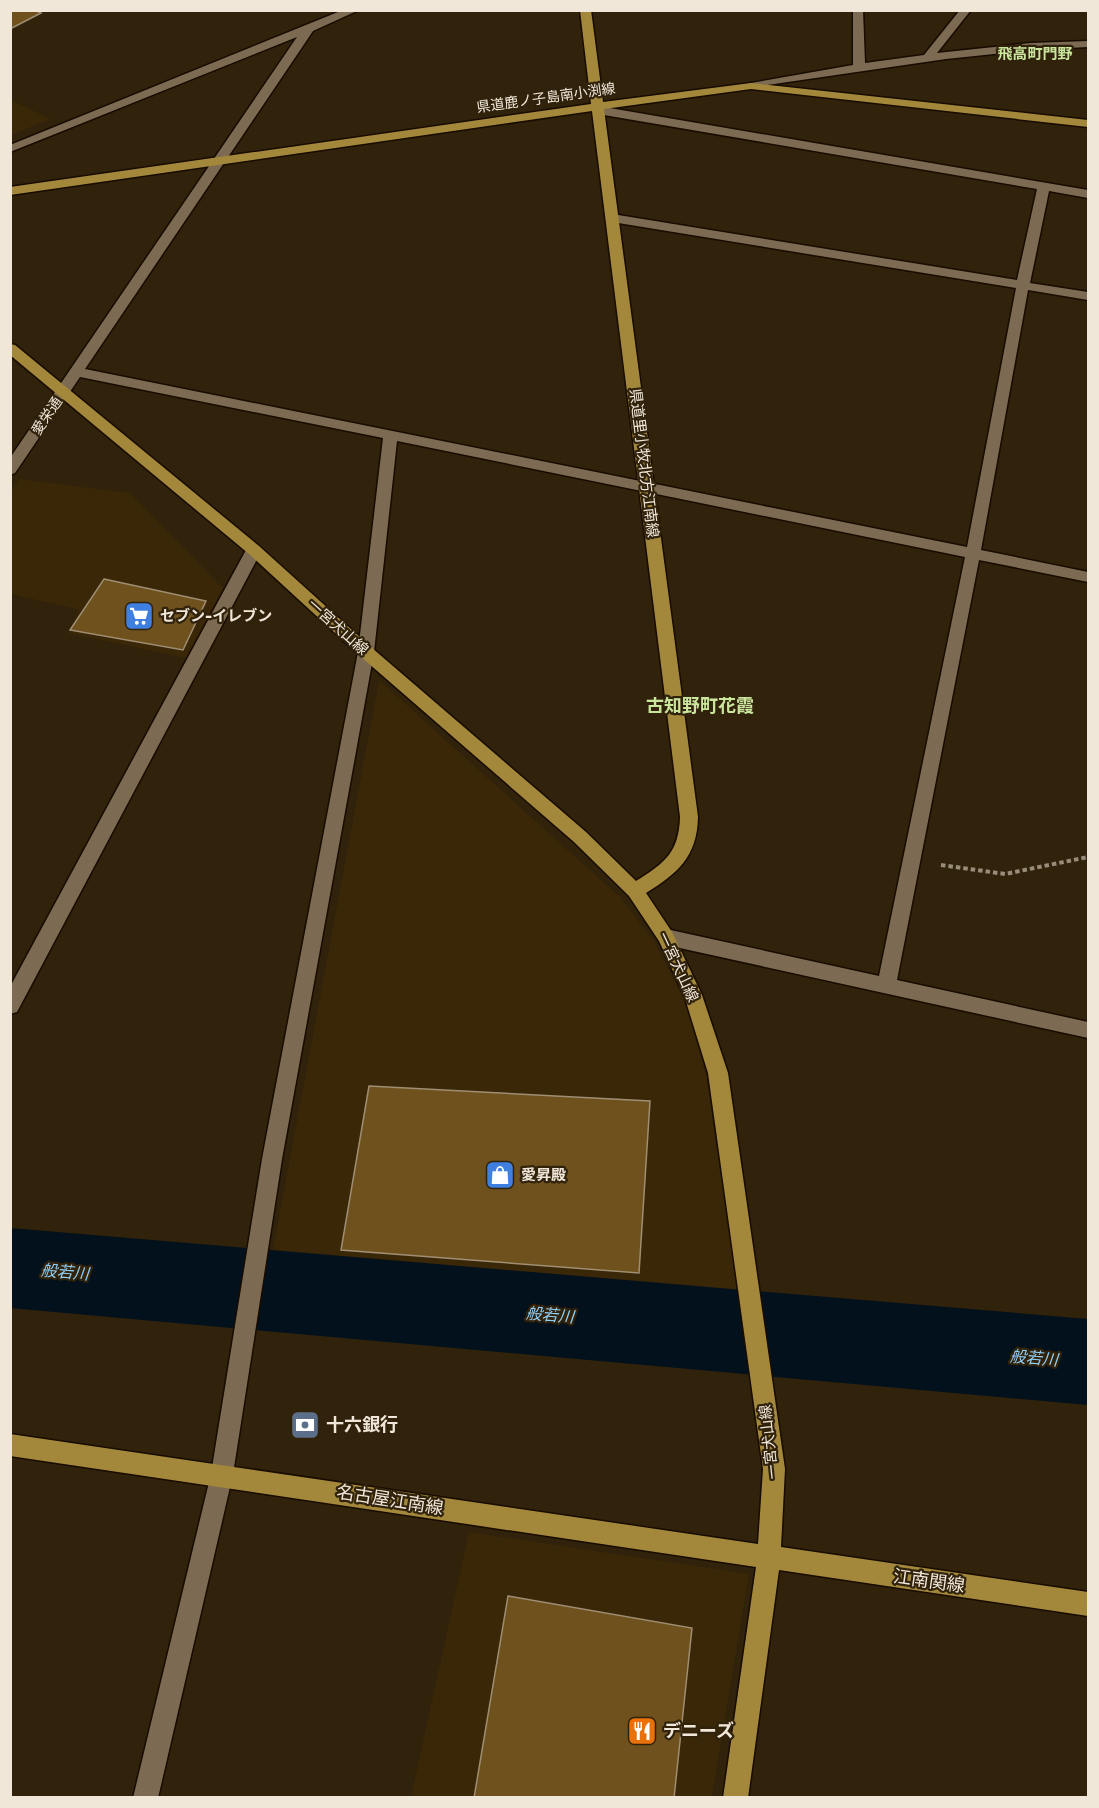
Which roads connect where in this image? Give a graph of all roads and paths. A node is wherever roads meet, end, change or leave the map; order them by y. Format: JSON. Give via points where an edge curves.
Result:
{"nodes":[{"id":1,"x":354,"y":10,"type":"edge"},
{"id":2,"x":585,"y":10,"type":"edge"},
{"id":3,"x":858,"y":10,"type":"edge"},
{"id":4,"x":966,"y":10,"type":"edge"},
{"id":5,"x":309,"y":28,"type":"junction"},
{"id":6,"x":1089,"y":44,"type":"edge"},
{"id":7,"x":928,"y":57,"type":"junction"},
{"id":8,"x":859,"y":67,"type":"junction"},
{"id":9,"x":751,"y":87,"type":"junction"},
{"id":10,"x":597,"y":108,"type":"junction"},
{"id":11,"x":1089,"y":123,"type":"edge"},
{"id":12,"x":10,"y":149,"type":"edge"},
{"id":13,"x":221,"y":160,"type":"junction"},
{"id":14,"x":1044,"y":187,"type":"junction"},
{"id":15,"x":10,"y":191,"type":"edge"},
{"id":16,"x":1089,"y":195,"type":"edge"},
{"id":17,"x":612,"y":218,"type":"junction"},
{"id":18,"x":1023,"y":284,"type":"junction"},
{"id":19,"x":1089,"y":296,"type":"edge"},
{"id":20,"x":10,"y":348,"type":"edge"},
{"id":21,"x":79,"y":372,"type":"junction"},
{"id":22,"x":63,"y":392,"type":"junction"},
{"id":23,"x":390,"y":436,"type":"junction"},
{"id":24,"x":10,"y":470,"type":"edge"},
{"id":25,"x":647,"y":486,"type":"junction"},
{"id":26,"x":254,"y":550,"type":"junction"},
{"id":27,"x":973,"y":553,"type":"junction"},
{"id":28,"x":1089,"y":577,"type":"edge"},
{"id":29,"x":366,"y":652,"type":"junction"},
{"id":30,"x":1089,"y":857,"type":"edge"},
{"id":31,"x":911,"y":861,"type":"junction"},
{"id":32,"x":636,"y":891,"type":"junction"},
{"id":33,"x":666,"y":937,"type":"junction"},
{"id":34,"x":886,"y":986,"type":"junction"},
{"id":35,"x":10,"y":1006,"type":"edge"},
{"id":36,"x":1089,"y":1030,"type":"edge"},
{"id":37,"x":10,"y":1445,"type":"edge"},
{"id":38,"x":222,"y":1474,"type":"junction"},
{"id":39,"x":769,"y":1559,"type":"junction"},
{"id":40,"x":1089,"y":1604,"type":"edge"},
{"id":41,"x":145,"y":1797,"type":"edge"},
{"id":42,"x":735,"y":1797,"type":"edge"}],
"edges":[{"from":1,"to":5,"type":"street"},
{"from":2,"to":10,"type":"main road","name":"県道里小牧北方江南線"},
{"from":3,"to":8,"type":"street"},
{"from":4,"to":7,"type":"street"},
{"from":5,"to":12,"type":"street"},
{"from":5,"to":13,"type":"street","name":"愛栄通"},
{"from":6,"to":7,"type":"street"},
{"from":7,"to":8,"type":"street"},
{"from":8,"to":9,"type":"street"},
{"from":9,"to":10,"type":"main road","name":"県道鹿ノ子島南小渕線"},
{"from":9,"to":11,"type":"main road","name":"県道鹿ノ子島南小渕線"},
{"from":10,"to":13,"type":"main road","name":"県道鹿ノ子島南小渕線"},
{"from":10,"to":14,"type":"street"},
{"from":10,"to":17,"type":"main road","name":"県道里小牧北方江南線"},
{"from":13,"to":15,"type":"main road","name":"県道鹿ノ子島南小渕線"},
{"from":13,"to":21,"type":"street","name":"愛栄通"},
{"from":14,"to":16,"type":"street"},
{"from":14,"to":18,"type":"street"},
{"from":17,"to":18,"type":"street"},
{"from":17,"to":25,"type":"main road","name":"県道里小牧北方江南線"},
{"from":18,"to":19,"type":"street"},
{"from":18,"to":27,"type":"street"},
{"from":20,"to":22,"type":"main road","name":"一宮犬山線"},
{"from":21,"to":22,"type":"street","name":"愛栄通"},
{"from":21,"to":23,"type":"street"},
{"from":22,"to":24,"type":"street","name":"愛栄通"},
{"from":22,"to":26,"type":"main road","name":"一宮犬山線"},
{"from":23,"to":25,"type":"street"},
{"from":23,"to":29,"type":"street"},
{"from":25,"to":27,"type":"street"},
{"from":25,"to":32,"type":"main road","name":"県道里小牧北方江南線","via":[[690,835],[665,872]]},
{"from":26,"to":29,"type":"main road","name":"一宮犬山線"},
{"from":26,"to":35,"type":"street"},
{"from":27,"to":28,"type":"street"},
{"from":27,"to":31,"type":"street"},
{"from":29,"to":32,"type":"main road","name":"一宮犬山線","via":[[580,837]]},
{"from":29,"to":38,"type":"street","via":[[272,1160]]},
{"from":30,"to":31,"type":"path","via":[[1005,874]]},
{"from":31,"to":34,"type":"street"},
{"from":32,"to":33,"type":"main road","name":"一宮犬山線"},
{"from":33,"to":34,"type":"street"},
{"from":33,"to":39,"type":"main road","name":"一宮犬山線","via":[[693,994],[718,1073],[774,1469]]},
{"from":34,"to":36,"type":"street"},
{"from":37,"to":38,"type":"main road","name":"名古屋江南線"},
{"from":38,"to":39,"type":"main road","name":"名古屋江南線"},
{"from":38,"to":41,"type":"street"},
{"from":39,"to":40,"type":"main road","name":"江南関線"},
{"from":39,"to":42,"type":"main road","name":"一宮犬山線"}]}
